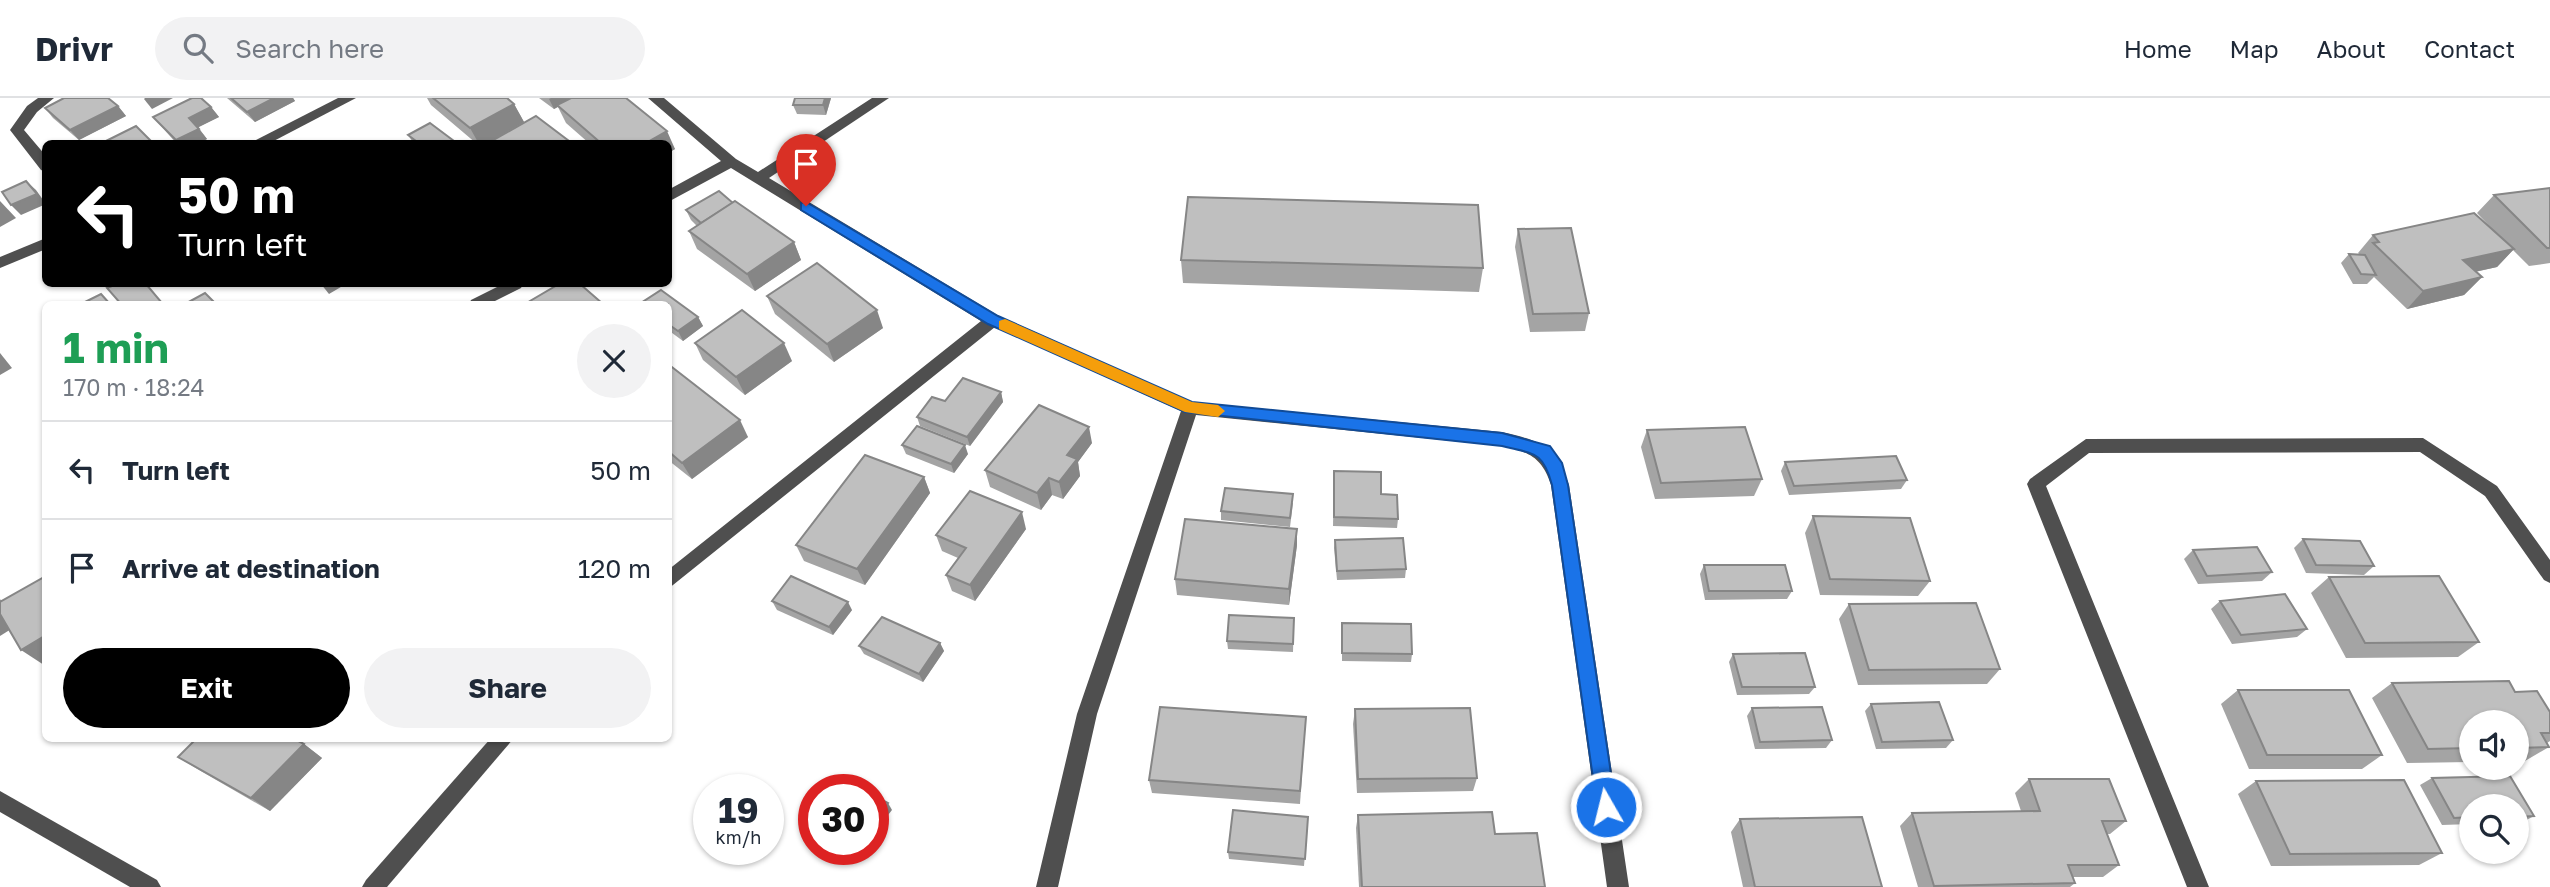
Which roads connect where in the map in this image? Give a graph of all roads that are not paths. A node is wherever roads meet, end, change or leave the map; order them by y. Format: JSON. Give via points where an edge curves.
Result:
{"nodes":[{"id":1,"x":47,"y":98,"type":"edge"},
{"id":2,"x":349,"y":98,"type":"edge"},
{"id":3,"x":655,"y":98,"type":"edge"},
{"id":4,"x":882,"y":98,"type":"edge"},
{"id":5,"x":263,"y":140,"type":"edge"},
{"id":6,"x":42,"y":162,"type":"edge"},
{"id":7,"x":731,"y":163,"type":"junction"},
{"id":8,"x":759,"y":178,"type":"junction"},
{"id":9,"x":672,"y":195,"type":"edge"},
{"id":10,"x":42,"y":245,"type":"edge"},
{"id":11,"x":0,"y":263,"type":"edge"},
{"id":12,"x":509,"y":287,"type":"edge"},
{"id":13,"x":483,"y":301,"type":"edge"},
{"id":14,"x":993,"y":320,"type":"junction"},
{"id":15,"x":1190,"y":408,"type":"junction"},
{"id":16,"x":2550,"y":575,"type":"edge"},
{"id":17,"x":672,"y":578,"type":"edge"},
{"id":18,"x":500,"y":742,"type":"edge"},
{"id":19,"x":0,"y":801,"type":"edge"},
{"id":20,"x":150,"y":887,"type":"edge"},
{"id":21,"x":373,"y":887,"type":"edge"},
{"id":22,"x":1047,"y":887,"type":"edge"},
{"id":23,"x":1618,"y":887,"type":"edge"},
{"id":24,"x":2198,"y":887,"type":"edge"}],
"edges":[{"from":1,"to":6,"type":"street","via":[[17,130]]},
{"from":2,"to":5,"type":"street"},
{"from":3,"to":7,"type":"street"},
{"from":4,"to":8,"type":"street"},
{"from":7,"to":8,"type":"street"},
{"from":7,"to":9,"type":"street"},
{"from":8,"to":14,"type":"street"},
{"from":10,"to":11,"type":"street"},
{"from":12,"to":13,"type":"street"},
{"from":14,"to":15,"type":"street"},
{"from":14,"to":17,"type":"street"},
{"from":15,"to":22,"type":"street","via":[[1087,714]]},
{"from":15,"to":23,"type":"street","via":[[1502,439],[1544,450],[1554,463],[1560,485]]},
{"from":16,"to":24,"type":"street","via":[[2491,491],[2423,445],[2086,446],[2036,484]]},
{"from":18,"to":21,"type":"street"},
{"from":19,"to":20,"type":"street"}]}
